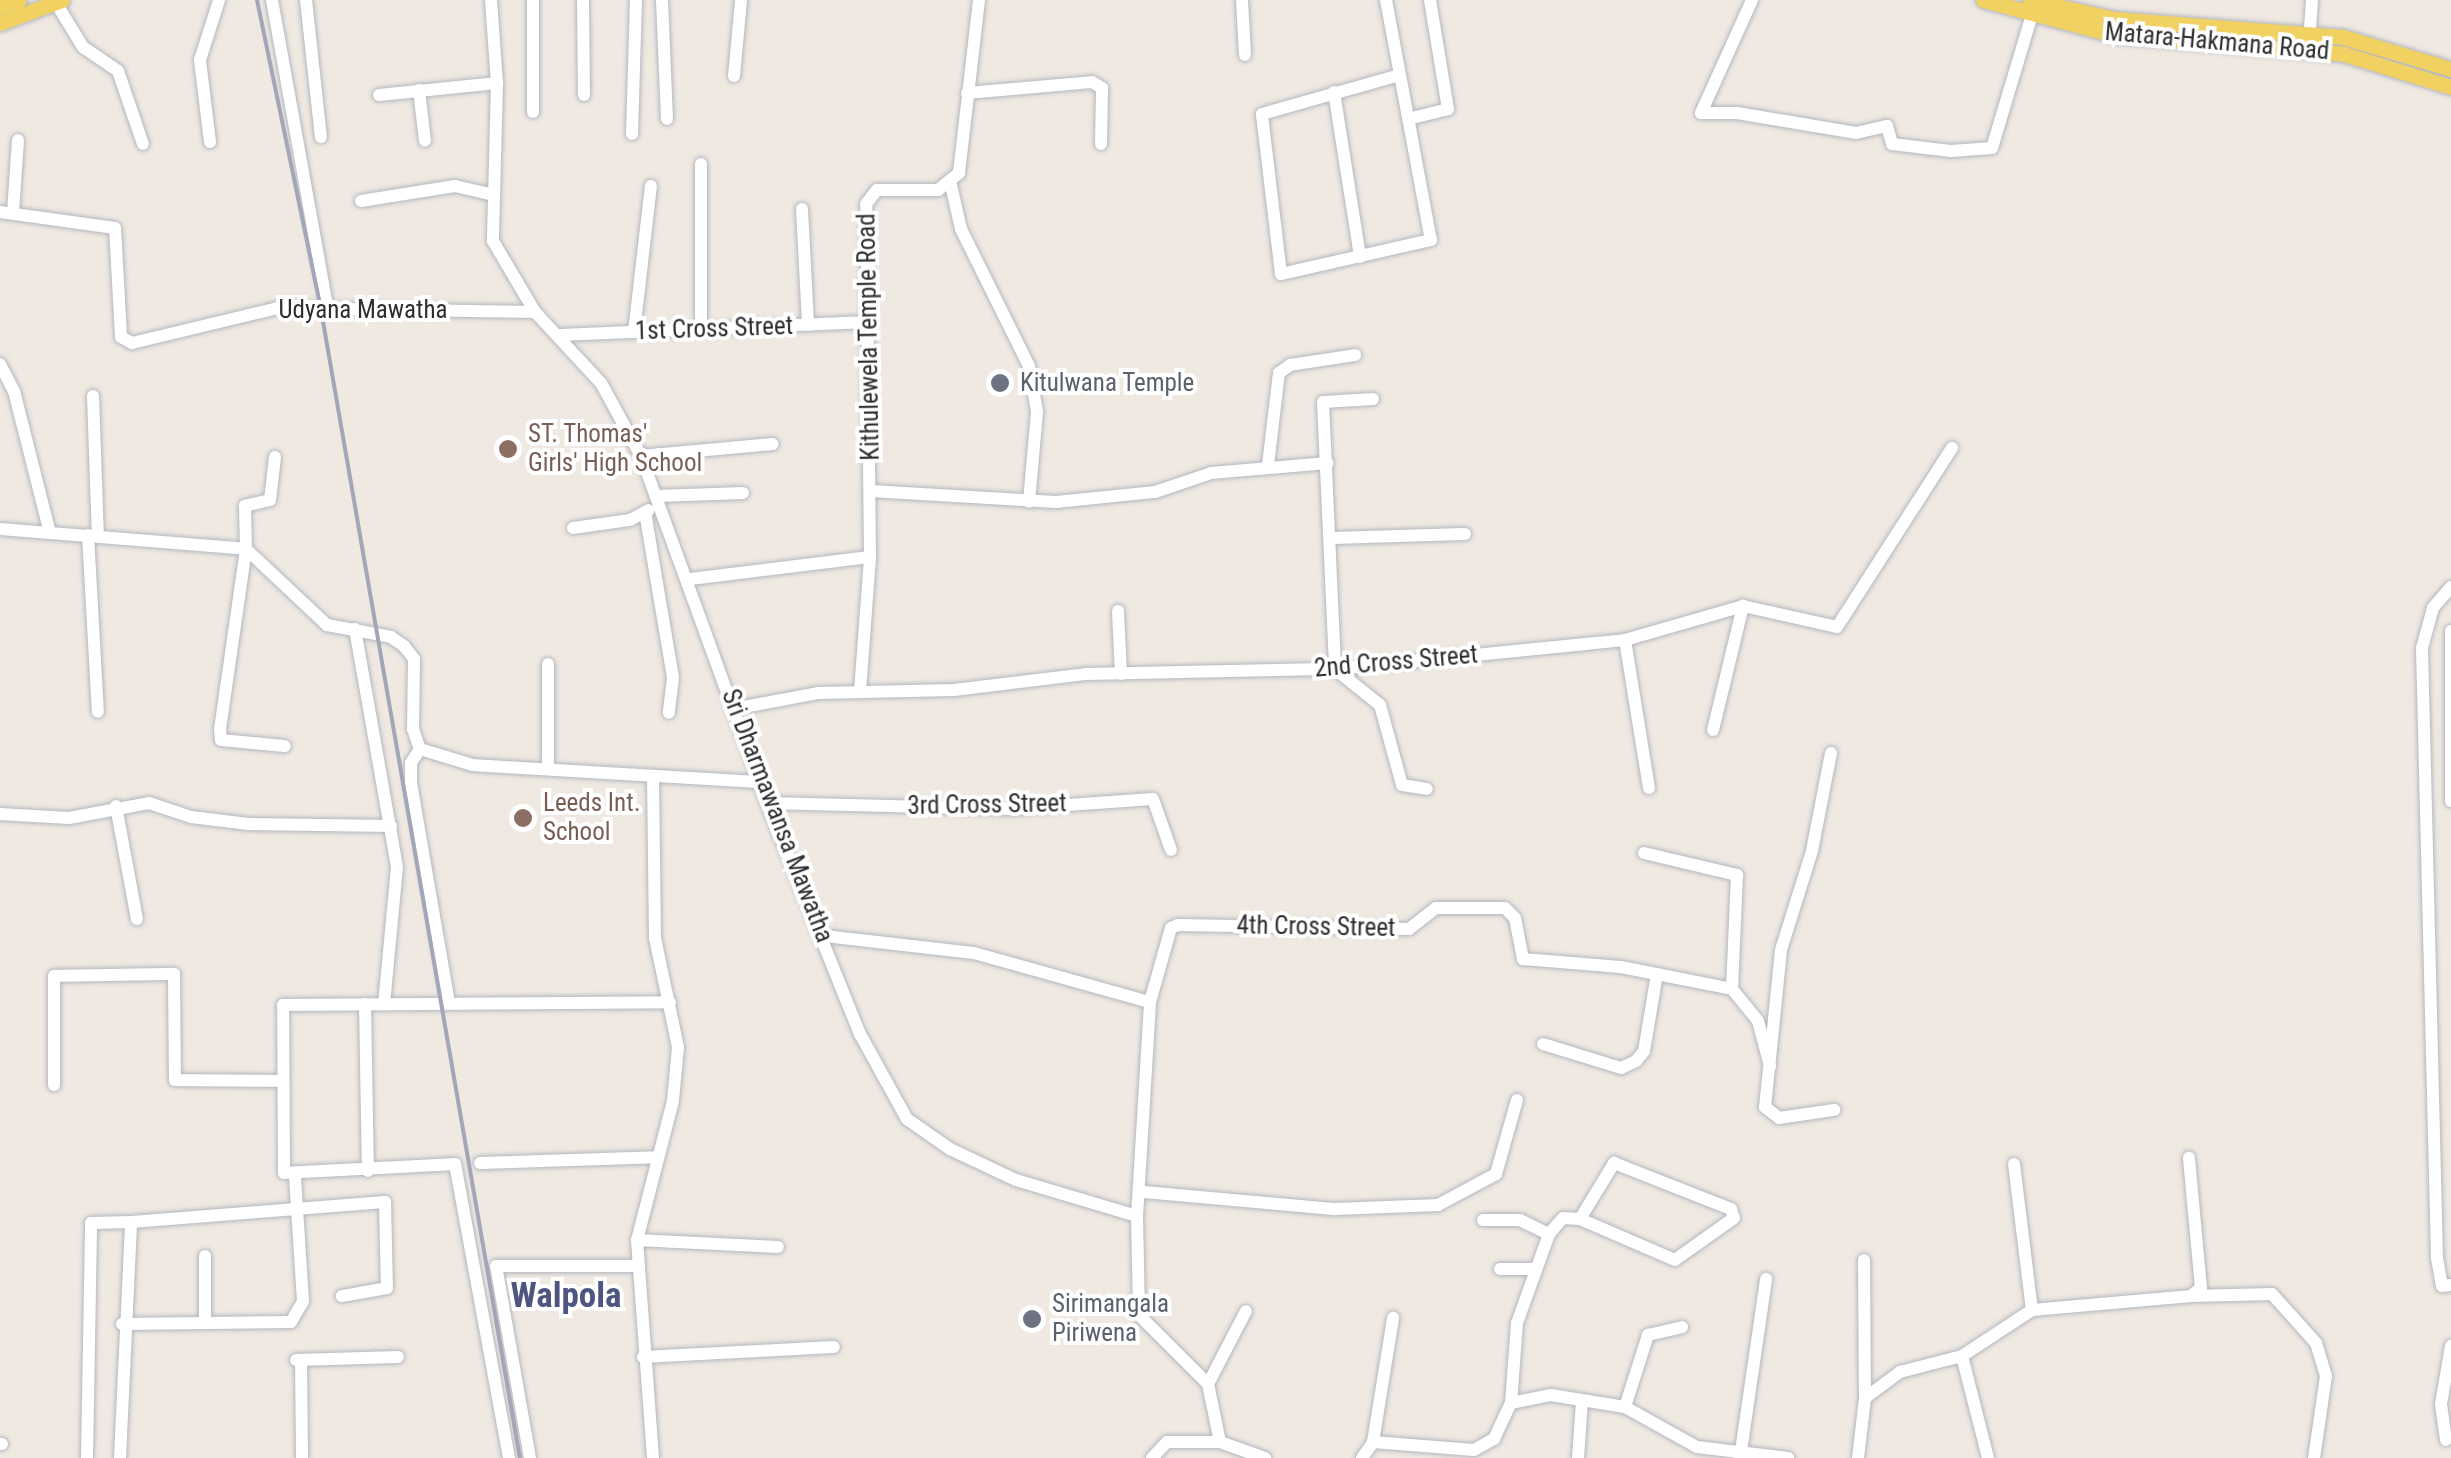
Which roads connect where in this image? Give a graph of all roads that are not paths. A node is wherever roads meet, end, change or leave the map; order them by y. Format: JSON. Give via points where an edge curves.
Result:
{"nodes":[{"id":1,"x":19,"y":0,"type":"edge"},
{"id":2,"x":219,"y":0,"type":"edge"},
{"id":3,"x":272,"y":0,"type":"edge"},
{"id":4,"x":306,"y":0,"type":"edge"},
{"id":5,"x":491,"y":0,"type":"edge"},
{"id":6,"x":533,"y":0,"type":"edge"},
{"id":7,"x":583,"y":0,"type":"edge"},
{"id":8,"x":636,"y":0,"type":"edge"},
{"id":9,"x":662,"y":0,"type":"edge"},
{"id":10,"x":741,"y":0,"type":"edge"},
{"id":11,"x":979,"y":0,"type":"edge"},
{"id":12,"x":1242,"y":0,"type":"edge"},
{"id":13,"x":1386,"y":0,"type":"edge"},
{"id":14,"x":1430,"y":0,"type":"edge"},
{"id":15,"x":1752,"y":0,"type":"edge"},
{"id":16,"x":2030,"y":0,"type":"edge"},
{"id":17,"x":2312,"y":0,"type":"edge"},
{"id":18,"x":59,"y":1,"type":"edge"},
{"id":19,"x":1991,"y":2,"type":"edge"},
{"id":20,"x":0,"y":8,"type":"edge"},
{"id":21,"x":2031,"y":18,"type":"junction"},
{"id":22,"x":0,"y":24,"type":"edge"},
{"id":23,"x":2309,"y":42,"type":"junction"},
{"id":24,"x":1245,"y":56,"type":"dead end"},
{"id":25,"x":2451,"y":69,"type":"edge"},
{"id":26,"x":1400,"y":75,"type":"junction"},
{"id":27,"x":734,"y":76,"type":"dead end"},
{"id":28,"x":497,"y":83,"type":"junction"},
{"id":29,"x":2451,"y":87,"type":"edge"},
{"id":30,"x":419,"y":90,"type":"junction"},
{"id":31,"x":1334,"y":92,"type":"junction"},
{"id":32,"x":968,"y":93,"type":"junction"},
{"id":33,"x":379,"y":95,"type":"dead end"},
{"id":34,"x":584,"y":95,"type":"dead end"},
{"id":35,"x":533,"y":112,"type":"dead end"},
{"id":36,"x":1408,"y":118,"type":"junction"},
{"id":37,"x":667,"y":119,"type":"dead end"},
{"id":38,"x":632,"y":134,"type":"dead end"},
{"id":39,"x":321,"y":137,"type":"dead end"},
{"id":40,"x":18,"y":140,"type":"dead end"},
{"id":41,"x":210,"y":142,"type":"dead end"},
{"id":42,"x":425,"y":142,"type":"dead end"},
{"id":43,"x":142,"y":144,"type":"dead end"},
{"id":44,"x":1101,"y":144,"type":"dead end"},
{"id":45,"x":701,"y":164,"type":"dead end"},
{"id":46,"x":951,"y":185,"type":"junction"},
{"id":47,"x":651,"y":186,"type":"dead end"},
{"id":48,"x":490,"y":194,"type":"junction"},
{"id":49,"x":360,"y":201,"type":"dead end"},
{"id":50,"x":802,"y":209,"type":"dead end"},
{"id":51,"x":7,"y":212,"type":"edge"},
{"id":52,"x":1360,"y":257,"type":"junction"},
{"id":53,"x":328,"y":310,"type":"junction"},
{"id":54,"x":535,"y":312,"type":"junction"},
{"id":55,"x":868,"y":322,"type":"junction"},
{"id":56,"x":808,"y":325,"type":"junction"},
{"id":57,"x":701,"y":330,"type":"junction"},
{"id":58,"x":634,"y":332,"type":"junction"},
{"id":59,"x":560,"y":335,"type":"junction"},
{"id":60,"x":1354,"y":355,"type":"dead end"},
{"id":61,"x":0,"y":364,"type":"edge"},
{"id":62,"x":93,"y":396,"type":"dead end"},
{"id":63,"x":1373,"y":399,"type":"dead end"},
{"id":64,"x":772,"y":444,"type":"dead end"},
{"id":65,"x":1952,"y":448,"type":"dead end"},
{"id":66,"x":641,"y":456,"type":"junction"},
{"id":67,"x":275,"y":457,"type":"dead end"},
{"id":68,"x":1328,"y":463,"type":"junction"},
{"id":69,"x":1268,"y":465,"type":"junction"},
{"id":70,"x":870,"y":491,"type":"junction"},
{"id":71,"x":742,"y":493,"type":"dead end"},
{"id":72,"x":659,"y":501,"type":"junction"},
{"id":73,"x":1029,"y":502,"type":"junction"},
{"id":74,"x":645,"y":512,"type":"junction"},
{"id":75,"x":573,"y":528,"type":"dead end"},
{"id":76,"x":0,"y":529,"type":"edge"},
{"id":77,"x":50,"y":532,"type":"junction"},
{"id":78,"x":1465,"y":534,"type":"dead end"},
{"id":79,"x":93,"y":536,"type":"junction"},
{"id":80,"x":1331,"y":538,"type":"junction"},
{"id":81,"x":246,"y":549,"type":"junction"},
{"id":82,"x":870,"y":558,"type":"junction"},
{"id":83,"x":690,"y":579,"type":"junction"},
{"id":84,"x":2451,"y":587,"type":"edge"},
{"id":85,"x":1743,"y":606,"type":"junction"},
{"id":86,"x":1118,"y":611,"type":"dead end"},
{"id":87,"x":355,"y":629,"type":"junction"},
{"id":88,"x":2451,"y":630,"type":"edge"},
{"id":89,"x":1625,"y":640,"type":"junction"},
{"id":90,"x":548,"y":664,"type":"dead end"},
{"id":91,"x":1335,"y":669,"type":"junction"},
{"id":92,"x":1121,"y":674,"type":"junction"},
{"id":93,"x":860,"y":691,"type":"junction"},
{"id":94,"x":733,"y":708,"type":"junction"},
{"id":95,"x":98,"y":712,"type":"dead end"},
{"id":96,"x":669,"y":714,"type":"dead end"},
{"id":97,"x":1713,"y":730,"type":"dead end"},
{"id":98,"x":285,"y":746,"type":"dead end"},
{"id":99,"x":420,"y":749,"type":"junction"},
{"id":100,"x":1831,"y":752,"type":"dead end"},
{"id":101,"x":548,"y":768,"type":"junction"},
{"id":102,"x":652,"y":776,"type":"junction"},
{"id":103,"x":760,"y":782,"type":"junction"},
{"id":104,"x":1650,"y":788,"type":"dead end"},
{"id":105,"x":1427,"y":790,"type":"dead end"},
{"id":106,"x":2451,"y":801,"type":"edge"},
{"id":107,"x":767,"y":804,"type":"junction"},
{"id":108,"x":116,"y":806,"type":"junction"},
{"id":109,"x":0,"y":814,"type":"edge"},
{"id":110,"x":391,"y":826,"type":"junction"},
{"id":111,"x":1171,"y":850,"type":"dead end"},
{"id":112,"x":1644,"y":854,"type":"dead end"},
{"id":113,"x":137,"y":918,"type":"dead end"},
{"id":114,"x":824,"y":936,"type":"junction"},
{"id":115,"x":1656,"y":974,"type":"junction"},
{"id":116,"x":1732,"y":989,"type":"junction"},
{"id":117,"x":670,"y":1002,"type":"junction"},
{"id":118,"x":1150,"y":1002,"type":"junction"},
{"id":119,"x":449,"y":1003,"type":"junction"},
{"id":120,"x":365,"y":1004,"type":"junction"},
{"id":121,"x":384,"y":1004,"type":"junction"},
{"id":122,"x":1542,"y":1044,"type":"dead end"},
{"id":123,"x":1770,"y":1066,"type":"junction"},
{"id":124,"x":281,"y":1081,"type":"junction"},
{"id":125,"x":54,"y":1085,"type":"dead end"},
{"id":126,"x":1518,"y":1100,"type":"dead end"},
{"id":127,"x":1834,"y":1110,"type":"dead end"},
{"id":128,"x":657,"y":1157,"type":"junction"},
{"id":129,"x":2189,"y":1158,"type":"dead end"},
{"id":130,"x":480,"y":1163,"type":"dead end"},
{"id":131,"x":2014,"y":1164,"type":"dead end"},
{"id":132,"x":368,"y":1170,"type":"junction"},
{"id":133,"x":295,"y":1176,"type":"junction"},
{"id":134,"x":1144,"y":1192,"type":"junction"},
{"id":135,"x":299,"y":1211,"type":"junction"},
{"id":136,"x":1138,"y":1216,"type":"junction"},
{"id":137,"x":1580,"y":1219,"type":"junction"},
{"id":138,"x":1482,"y":1220,"type":"dead end"},
{"id":139,"x":130,"y":1222,"type":"junction"},
{"id":140,"x":1549,"y":1234,"type":"junction"},
{"id":141,"x":638,"y":1240,"type":"junction"},
{"id":142,"x":778,"y":1247,"type":"dead end"},
{"id":143,"x":205,"y":1256,"type":"dead end"},
{"id":144,"x":1864,"y":1260,"type":"dead end"},
{"id":145,"x":639,"y":1266,"type":"junction"},
{"id":146,"x":1536,"y":1269,"type":"junction"},
{"id":147,"x":1500,"y":1270,"type":"dead end"},
{"id":148,"x":1766,"y":1278,"type":"dead end"},
{"id":149,"x":2451,"y":1285,"type":"edge"},
{"id":150,"x":342,"y":1296,"type":"dead end"},
{"id":151,"x":2191,"y":1296,"type":"junction"},
{"id":152,"x":2032,"y":1310,"type":"junction"},
{"id":153,"x":1246,"y":1311,"type":"dead end"},
{"id":154,"x":1393,"y":1318,"type":"dead end"},
{"id":155,"x":204,"y":1323,"type":"junction"},
{"id":156,"x":122,"y":1324,"type":"junction"},
{"id":157,"x":1682,"y":1327,"type":"dead end"},
{"id":158,"x":2451,"y":1346,"type":"edge"},
{"id":159,"x":834,"y":1347,"type":"dead end"},
{"id":160,"x":1962,"y":1356,"type":"junction"},
{"id":161,"x":398,"y":1357,"type":"dead end"},
{"id":162,"x":643,"y":1357,"type":"junction"},
{"id":163,"x":1208,"y":1384,"type":"junction"},
{"id":164,"x":1865,"y":1398,"type":"junction"},
{"id":165,"x":1582,"y":1401,"type":"junction"},
{"id":166,"x":1512,"y":1402,"type":"junction"},
{"id":167,"x":1626,"y":1407,"type":"junction"},
{"id":168,"x":2446,"y":1440,"type":"dead end"},
{"id":169,"x":1220,"y":1442,"type":"junction"},
{"id":170,"x":1373,"y":1442,"type":"junction"},
{"id":171,"x":1740,"y":1456,"type":"edge"},
{"id":172,"x":87,"y":1458,"type":"edge"},
{"id":173,"x":120,"y":1458,"type":"edge"},
{"id":174,"x":302,"y":1458,"type":"edge"},
{"id":175,"x":509,"y":1458,"type":"edge"},
{"id":176,"x":530,"y":1458,"type":"edge"},
{"id":177,"x":653,"y":1458,"type":"edge"},
{"id":178,"x":1152,"y":1458,"type":"edge"},
{"id":179,"x":1265,"y":1458,"type":"edge"},
{"id":180,"x":1362,"y":1458,"type":"edge"},
{"id":181,"x":1578,"y":1458,"type":"edge"},
{"id":182,"x":1788,"y":1458,"type":"edge"},
{"id":183,"x":1858,"y":1458,"type":"edge"},
{"id":184,"x":1988,"y":1458,"type":"edge"},
{"id":185,"x":2314,"y":1458,"type":"edge"}],
"edges":[{"from":1,"to":20,"type":"main road"},
{"from":2,"to":41,"type":"street","via":[[200,60]]},
{"from":3,"to":53,"type":"street"},
{"from":4,"to":39,"type":"street"},
{"from":5,"to":28,"type":"street","name":"Sri Dharmawansa Mawatha"},
{"from":6,"to":35,"type":"street"},
{"from":7,"to":34,"type":"street"},
{"from":8,"to":38,"type":"street"},
{"from":9,"to":37,"type":"street"},
{"from":10,"to":27,"type":"street"},
{"from":11,"to":32,"type":"street"},
{"from":12,"to":24,"type":"street"},
{"from":13,"to":26,"type":"street"},
{"from":14,"to":36,"type":"street","via":[[1448,109]]},
{"from":15,"to":21,"type":"street","via":[[1701,113],[1736,112],[1856,133],[1886,126],[1892,144],[1952,151],[1992,148]]},
{"from":16,"to":23,"type":"main road","name":"Matara-Hakmana Road","via":[[2115,19]]},
{"from":17,"to":23,"type":"street"},
{"from":18,"to":22,"type":"main road"},
{"from":18,"to":43,"type":"street","via":[[83,47],[118,71]]},
{"from":19,"to":21,"type":"main road","name":"Matara-Hakmana Road"},
{"from":21,"to":23,"type":"main road","name":"Matara-Hakmana Road","via":[[2115,36]]},
{"from":23,"to":25,"type":"main road","name":"Matara-Hakmana Road","via":[[2382,45]]},
{"from":23,"to":29,"type":"main road","name":"Matara-Hakmana Road"},
{"from":26,"to":31,"type":"street"},
{"from":26,"to":36,"type":"street"},
{"from":28,"to":30,"type":"street"},
{"from":28,"to":48,"type":"street","name":"Sri Dharmawansa Mawatha"},
{"from":30,"to":33,"type":"street"},
{"from":30,"to":42,"type":"street"},
{"from":31,"to":52,"type":"street"},
{"from":31,"to":52,"type":"street","via":[[1262,114],[1280,274]]},
{"from":32,"to":44,"type":"street","via":[[1092,82],[1102,88]]},
{"from":32,"to":46,"type":"street","via":[[959,173]]},
{"from":36,"to":52,"type":"street","via":[[1431,240]]},
{"from":40,"to":51,"type":"street"},
{"from":45,"to":57,"type":"street"},
{"from":46,"to":55,"type":"street","name":"Kithulewela Temple Road","via":[[870,194]]},
{"from":46,"to":73,"type":"street","via":[[961,229],[1029,366],[1037,412]]},
{"from":47,"to":58,"type":"street"},
{"from":48,"to":49,"type":"street","via":[[455,186]]},
{"from":48,"to":54,"type":"street","name":"Sri Dharmawansa Mawatha","via":[[493,241]]},
{"from":50,"to":56,"type":"street"},
{"from":51,"to":53,"type":"street","name":"Udyana Mawatha","via":[[115,228],[121,337],[132,343],[278,308]]},
{"from":53,"to":54,"type":"street","name":"Udyana Mawatha"},
{"from":54,"to":59,"type":"street","name":"Sri Dharmawansa Mawatha"},
{"from":55,"to":56,"type":"street","name":"1st Cross Street"},
{"from":55,"to":70,"type":"street","name":"Kithulewela Temple Road"},
{"from":56,"to":57,"type":"street","name":"1st Cross Street"},
{"from":57,"to":58,"type":"street","name":"1st Cross Street"},
{"from":58,"to":59,"type":"street","name":"1st Cross Street"},
{"from":59,"to":66,"type":"street","name":"Sri Dharmawansa Mawatha","via":[[601,383]]},
{"from":60,"to":69,"type":"street","via":[[1290,365],[1279,373]]},
{"from":61,"to":77,"type":"street","via":[[14,391]]},
{"from":62,"to":79,"type":"street"},
{"from":63,"to":68,"type":"street","via":[[1323,402]]},
{"from":64,"to":66,"type":"street"},
{"from":65,"to":85,"type":"street","name":"2nd Cross Street","via":[[1837,628]]},
{"from":66,"to":72,"type":"street","name":"Sri Dharmawansa Mawatha"},
{"from":67,"to":81,"type":"street","via":[[270,500],[246,502]]},
{"from":68,"to":69,"type":"street"},
{"from":68,"to":80,"type":"street"},
{"from":69,"to":73,"type":"street","via":[[1210,473],[1155,492]]},
{"from":70,"to":73,"type":"street"},
{"from":70,"to":82,"type":"street","name":"Kithulewela Temple Road"},
{"from":71,"to":72,"type":"street"},
{"from":72,"to":74,"type":"street"},
{"from":72,"to":83,"type":"street","name":"Sri Dharmawansa Mawatha"},
{"from":74,"to":75,"type":"street"},
{"from":74,"to":96,"type":"street","via":[[673,678]]},
{"from":76,"to":77,"type":"street"},
{"from":77,"to":79,"type":"street"},
{"from":78,"to":80,"type":"street"},
{"from":79,"to":81,"type":"street"},
{"from":79,"to":95,"type":"street"},
{"from":80,"to":91,"type":"street"},
{"from":81,"to":87,"type":"street","via":[[327,626]]},
{"from":81,"to":98,"type":"street","via":[[221,740]]},
{"from":82,"to":83,"type":"street"},
{"from":82,"to":93,"type":"street","name":"Kithulewela Temple Road"},
{"from":83,"to":94,"type":"street","name":"Sri Dharmawansa Mawatha"},
{"from":84,"to":149,"type":"street","via":[[2433,608],[2422,648],[2436,1258],[2442,1286]]},
{"from":85,"to":89,"type":"street","name":"2nd Cross Street"},
{"from":85,"to":97,"type":"street"},
{"from":86,"to":92,"type":"street"},
{"from":87,"to":99,"type":"street","via":[[392,637],[414,659],[413,728]]},
{"from":87,"to":110,"type":"street"},
{"from":88,"to":106,"type":"street"},
{"from":89,"to":91,"type":"street","name":"2nd Cross Street"},
{"from":89,"to":104,"type":"street"},
{"from":90,"to":101,"type":"street"},
{"from":91,"to":92,"type":"street","name":"2nd Cross Street"},
{"from":91,"to":105,"type":"street","via":[[1380,705],[1402,784]]},
{"from":92,"to":93,"type":"street","name":"2nd Cross Street"},
{"from":93,"to":94,"type":"street","name":"2nd Cross Street"},
{"from":94,"to":103,"type":"street","name":"Sri Dharmawansa Mawatha"},
{"from":99,"to":101,"type":"street","via":[[473,765]]},
{"from":99,"to":119,"type":"street","via":[[411,783]]},
{"from":100,"to":123,"type":"street","via":[[1812,851],[1781,950]]},
{"from":101,"to":102,"type":"street"},
{"from":102,"to":103,"type":"street"},
{"from":102,"to":117,"type":"street","via":[[655,938]]},
{"from":103,"to":107,"type":"street","name":"Sri Dharmawansa Mawatha"},
{"from":107,"to":111,"type":"street","name":"3rd Cross Street","via":[[1010,809],[1154,799]]},
{"from":107,"to":114,"type":"street","name":"Sri Dharmawansa Mawatha"},
{"from":108,"to":109,"type":"street","via":[[69,818]]},
{"from":108,"to":110,"type":"street","via":[[148,803],[248,824]]},
{"from":108,"to":113,"type":"street"},
{"from":110,"to":121,"type":"street","via":[[397,866]]},
{"from":112,"to":116,"type":"street","via":[[1737,875]]},
{"from":114,"to":118,"type":"street","via":[[974,953]]},
{"from":114,"to":136,"type":"street","name":"Sri Dharmawansa Mawatha","via":[[860,1034],[906,1118],[950,1149],[1016,1180]]},
{"from":115,"to":116,"type":"street","name":"4th Cross Street"},
{"from":115,"to":118,"type":"street","name":"4th Cross Street","via":[[1523,959],[1510,910],[1436,908],[1410,929],[1178,925],[1170,928]]},
{"from":115,"to":122,"type":"street","via":[[1644,1050],[1636,1062],[1621,1068]]},
{"from":116,"to":123,"type":"street","via":[[1758,1021]]},
{"from":117,"to":119,"type":"street"},
{"from":117,"to":128,"type":"street","via":[[678,1068]]},
{"from":118,"to":134,"type":"street"},
{"from":119,"to":121,"type":"street"},
{"from":120,"to":121,"type":"street"},
{"from":120,"to":124,"type":"street","via":[[283,1005]]},
{"from":120,"to":132,"type":"street"},
{"from":123,"to":127,"type":"street","via":[[1768,1114]]},
{"from":124,"to":125,"type":"street","via":[[175,1080],[174,974],[54,976]]},
{"from":124,"to":133,"type":"street","via":[[281,1166]]},
{"from":126,"to":134,"type":"street","via":[[1496,1174],[1438,1205],[1336,1209]]},
{"from":128,"to":130,"type":"street"},
{"from":128,"to":141,"type":"street"},
{"from":129,"to":151,"type":"street","via":[[2201,1288]]},
{"from":131,"to":152,"type":"street"},
{"from":132,"to":133,"type":"street"},
{"from":132,"to":175,"type":"street","via":[[455,1164]]},
{"from":133,"to":135,"type":"street"},
{"from":134,"to":136,"type":"street"},
{"from":135,"to":139,"type":"street"},
{"from":135,"to":150,"type":"street","via":[[385,1202],[387,1288],[377,1295]]},
{"from":135,"to":155,"type":"street","via":[[303,1301],[292,1322]]},
{"from":136,"to":163,"type":"street","via":[[1139,1315]]},
{"from":137,"to":137,"type":"street","via":[[1676,1260],[1734,1218],[1731,1209],[1624,1162],[1606,1172]]},
{"from":137,"to":140,"type":"street","via":[[1562,1218]]},
{"from":138,"to":140,"type":"street","via":[[1520,1220]]},
{"from":139,"to":156,"type":"street"},
{"from":139,"to":172,"type":"street","via":[[90,1223]]},
{"from":140,"to":146,"type":"street"},
{"from":141,"to":142,"type":"street"},
{"from":141,"to":145,"type":"street"},
{"from":143,"to":155,"type":"street"},
{"from":144,"to":164,"type":"street"},
{"from":145,"to":162,"type":"street"},
{"from":145,"to":176,"type":"street","via":[[496,1266]]},
{"from":146,"to":147,"type":"street"},
{"from":146,"to":166,"type":"street","via":[[1516,1323]]},
{"from":148,"to":171,"type":"street"},
{"from":151,"to":152,"type":"street"},
{"from":151,"to":185,"type":"street","via":[[2272,1294],[2290,1308],[2316,1343],[2326,1376]]},
{"from":152,"to":160,"type":"street"},
{"from":153,"to":163,"type":"street"},
{"from":154,"to":170,"type":"street"},
{"from":155,"to":156,"type":"street"},
{"from":156,"to":173,"type":"street"},
{"from":157,"to":167,"type":"street","via":[[1648,1335]]},
{"from":158,"to":168,"type":"street","via":[[2442,1404]]},
{"from":159,"to":162,"type":"street"},
{"from":160,"to":164,"type":"street","via":[[1900,1372]]},
{"from":160,"to":184,"type":"street"},
{"from":161,"to":174,"type":"street","via":[[299,1360]]},
{"from":162,"to":177,"type":"street"},
{"from":163,"to":169,"type":"street"},
{"from":164,"to":183,"type":"street"},
{"from":165,"to":166,"type":"street","via":[[1551,1395]]},
{"from":165,"to":167,"type":"street"},
{"from":165,"to":181,"type":"street"},
{"from":166,"to":170,"type":"street","via":[[1494,1439],[1474,1450]]},
{"from":167,"to":171,"type":"street","via":[[1696,1448]]},
{"from":169,"to":178,"type":"street","via":[[1167,1442]]},
{"from":169,"to":179,"type":"street"},
{"from":170,"to":180,"type":"street"},
{"from":171,"to":182,"type":"street"}]}
